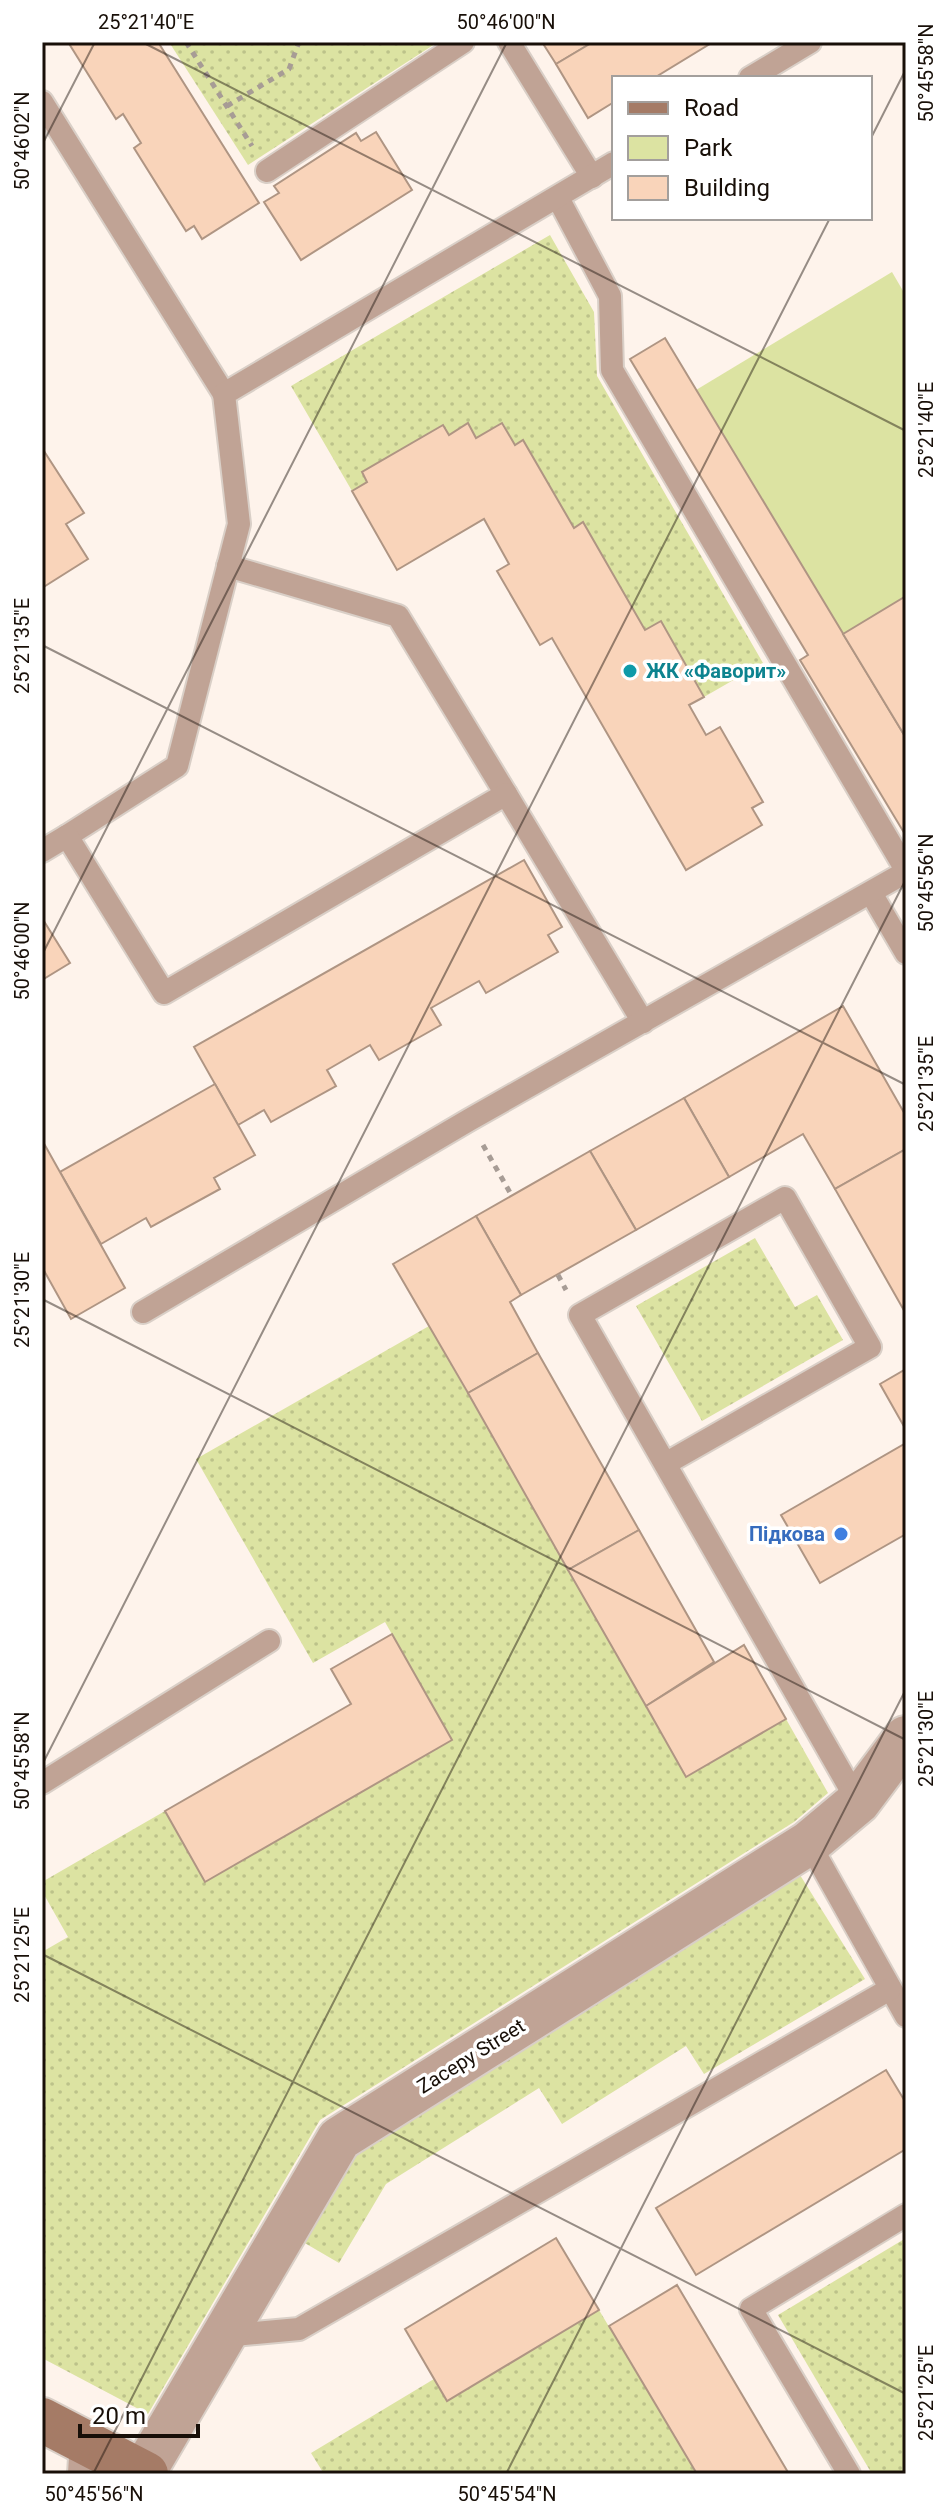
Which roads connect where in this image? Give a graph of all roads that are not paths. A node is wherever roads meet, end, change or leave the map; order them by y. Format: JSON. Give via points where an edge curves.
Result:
{"nodes":[{"id":1,"x":463,"y":42,"type":"edge"},
{"id":2,"x":509,"y":42,"type":"edge"},
{"id":3,"x":800,"y":44,"type":"edge"},
{"id":4,"x":753,"y":76,"type":"edge"},
{"id":5,"x":42,"y":102,"type":"edge"},
{"id":6,"x":612,"y":164,"type":"edge"},
{"id":7,"x":267,"y":171,"type":"road end"},
{"id":8,"x":592,"y":177,"type":"junction"},
{"id":9,"x":558,"y":198,"type":"junction"},
{"id":10,"x":224,"y":394,"type":"junction"},
{"id":11,"x":228,"y":566,"type":"junction"},
{"id":12,"x":506,"y":794,"type":"junction"},
{"id":13,"x":67,"y":836,"type":"junction"},
{"id":14,"x":42,"y":851,"type":"edge"},
{"id":15,"x":906,"y":871,"type":"edge"},
{"id":16,"x":871,"y":893,"type":"junction"},
{"id":17,"x":906,"y":953,"type":"edge"},
{"id":18,"x":643,"y":1022,"type":"junction"},
{"id":19,"x":143,"y":1312,"type":"dead end"},
{"id":20,"x":665,"y":1464,"type":"junction"},
{"id":21,"x":269,"y":1641,"type":"dead end"},
{"id":22,"x":906,"y":1738,"type":"edge"},
{"id":23,"x":42,"y":1783,"type":"edge"},
{"id":24,"x":858,"y":1802,"type":"junction"},
{"id":25,"x":809,"y":1843,"type":"junction"},
{"id":26,"x":890,"y":1989,"type":"junction"},
{"id":27,"x":906,"y":2016,"type":"edge"},
{"id":28,"x":906,"y":2215,"type":"edge"},
{"id":29,"x":223,"y":2336,"type":"junction"},
{"id":30,"x":42,"y":2420,"type":"edge"},
{"id":31,"x":80,"y":2457,"type":"edge"},
{"id":32,"x":145,"y":2473,"type":"edge"},
{"id":33,"x":849,"y":2474,"type":"edge"}],
"edges":[{"from":1,"to":7,"type":"lane"},
{"from":2,"to":8,"type":"lane"},
{"from":3,"to":4,"type":"lane"},
{"from":5,"to":10,"type":"lane"},
{"from":6,"to":8,"type":"lane"},
{"from":8,"to":9,"type":"lane"},
{"from":9,"to":10,"type":"lane"},
{"from":9,"to":15,"type":"lane","via":[[610,296],[612,370]]},
{"from":10,"to":11,"type":"lane","via":[[239,524]]},
{"from":11,"to":12,"type":"lane","via":[[398,616]]},
{"from":11,"to":13,"type":"lane","via":[[177,766]]},
{"from":12,"to":13,"type":"lane","via":[[164,993]]},
{"from":12,"to":18,"type":"lane"},
{"from":13,"to":14,"type":"lane"},
{"from":15,"to":16,"type":"lane"},
{"from":16,"to":17,"type":"lane"},
{"from":16,"to":18,"type":"lane"},
{"from":18,"to":19,"type":"lane"},
{"from":20,"to":20,"type":"lane","via":[[580,1315],[785,1198],[870,1347]]},
{"from":20,"to":24,"type":"lane"},
{"from":21,"to":23,"type":"lane"},
{"from":22,"to":24,"type":"street","name":"Zacepy Street"},
{"from":24,"to":25,"type":"street","name":"Zacepy Street"},
{"from":25,"to":26,"type":"lane"},
{"from":25,"to":29,"type":"street","name":"Zacepy Street","via":[[339,2139]]},
{"from":26,"to":27,"type":"lane"},
{"from":26,"to":29,"type":"lane","via":[[299,2329]]},
{"from":28,"to":33,"type":"lane","via":[[751,2309]]},
{"from":29,"to":32,"type":"street","name":"Zacepy Street"},
{"from":30,"to":31,"type":"main road"},
{"from":31,"to":32,"type":"main road"}]}
